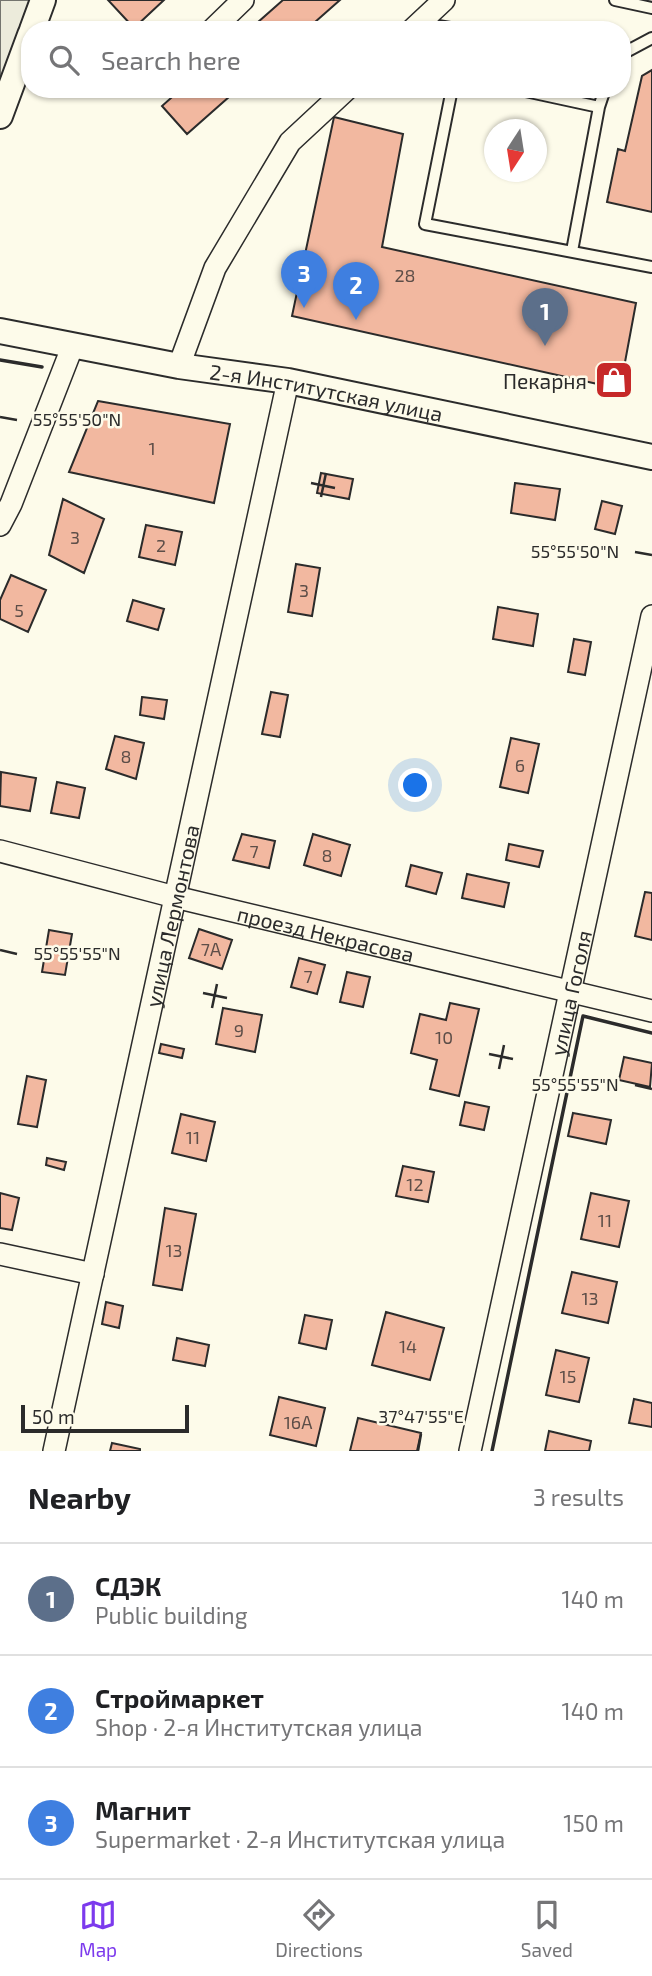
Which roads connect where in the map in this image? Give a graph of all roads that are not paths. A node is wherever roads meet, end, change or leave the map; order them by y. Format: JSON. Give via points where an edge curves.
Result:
{"nodes":[{"id":1,"x":43,"y":0,"type":"edge"},
{"id":2,"x":243,"y":0,"type":"edge"},
{"id":3,"x":444,"y":0,"type":"edge"},
{"id":4,"x":615,"y":0,"type":"edge"},
{"id":5,"x":652,"y":8,"type":"edge"},
{"id":6,"x":35,"y":21,"type":"edge"},
{"id":7,"x":221,"y":21,"type":"edge"},
{"id":8,"x":421,"y":21,"type":"edge"},
{"id":9,"x":652,"y":38,"type":"edge"},
{"id":10,"x":631,"y":49,"type":"edge"},
{"id":11,"x":21,"y":59,"type":"edge"},
{"id":12,"x":337,"y":98,"type":"edge"},
{"id":13,"x":450,"y":98,"type":"edge"},
{"id":14,"x":558,"y":98,"type":"edge"},
{"id":15,"x":602,"y":98,"type":"edge"},
{"id":16,"x":599,"y":107,"type":"junction"},
{"id":17,"x":0,"y":116,"type":"edge"},
{"id":18,"x":572,"y":251,"type":"junction"},
{"id":19,"x":652,"y":267,"type":"edge"},
{"id":20,"x":0,"y":314,"type":"edge"},
{"id":21,"x":0,"y":331,"type":"edge"},
{"id":22,"x":65,"y":344,"type":"junction"},
{"id":23,"x":179,"y":366,"type":"junction"},
{"id":24,"x":288,"y":381,"type":"junction"},
{"id":25,"x":652,"y":457,"type":"edge"},
{"id":26,"x":0,"y":525,"type":"edge"},
{"id":27,"x":652,"y":616,"type":"edge"},
{"id":28,"x":0,"y":850,"type":"edge"},
{"id":29,"x":175,"y":897,"type":"junction"},
{"id":30,"x":570,"y":992,"type":"junction"},
{"id":31,"x":652,"y":1011,"type":"edge"},
{"id":32,"x":0,"y":1254,"type":"edge"},
{"id":33,"x":93,"y":1274,"type":"junction"},
{"id":34,"x":54,"y":1451,"type":"edge"},
{"id":35,"x":470,"y":1451,"type":"edge"}],
"edges":[{"from":1,"to":6,"type":"street"},
{"from":2,"to":7,"type":"street"},
{"from":3,"to":8,"type":"street"},
{"from":4,"to":5,"type":"lane"},
{"from":9,"to":10,"type":"lane"},
{"from":11,"to":17,"type":"street"},
{"from":12,"to":23,"type":"street","via":[[290,142],[215,268]]},
{"from":13,"to":18,"type":"lane","via":[[425,224]]},
{"from":14,"to":16,"type":"lane"},
{"from":15,"to":16,"type":"lane"},
{"from":16,"to":18,"type":"lane"},
{"from":18,"to":19,"type":"lane"},
{"from":20,"to":22,"type":"street"},
{"from":21,"to":22,"type":"street","name":"2-я Институтская улица"},
{"from":22,"to":23,"type":"street","name":"2-я Институтская улица"},
{"from":22,"to":26,"type":"street"},
{"from":23,"to":24,"type":"street","name":"2-я Институтская улица"},
{"from":24,"to":25,"type":"street","name":"2-я Институтская улица"},
{"from":24,"to":29,"type":"street","name":"улица Лермонтова"},
{"from":27,"to":30,"type":"street","name":"улица Гоголя"},
{"from":28,"to":29,"type":"street","name":"проезд Некрасова"},
{"from":29,"to":30,"type":"street","name":"проезд Некрасова"},
{"from":29,"to":33,"type":"street","name":"улица Лермонтова"},
{"from":30,"to":31,"type":"street","name":"проезд Некрасова"},
{"from":30,"to":35,"type":"street","name":"улица Гоголя"},
{"from":32,"to":33,"type":"street"},
{"from":33,"to":34,"type":"street","name":"улица Лермонтова"}]}
